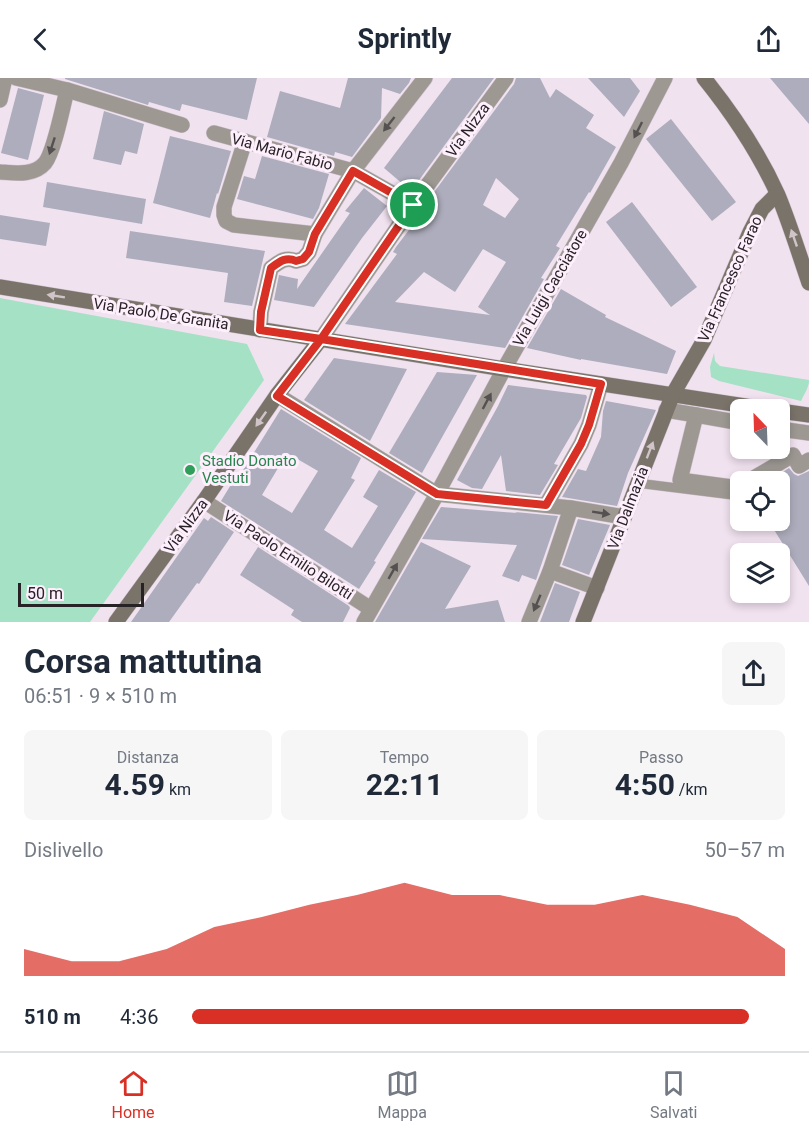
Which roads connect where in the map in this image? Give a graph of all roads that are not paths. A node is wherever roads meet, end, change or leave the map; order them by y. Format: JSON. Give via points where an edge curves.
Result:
{"nodes":[{"id":1,"x":5,"y":78,"type":"edge"},
{"id":2,"x":16,"y":78,"type":"edge"},
{"id":3,"x":425,"y":78,"type":"edge"},
{"id":4,"x":506,"y":78,"type":"edge"},
{"id":5,"x":665,"y":78,"type":"edge"},
{"id":6,"x":704,"y":78,"type":"edge"},
{"id":7,"x":67,"y":90,"type":"junction"},
{"id":8,"x":0,"y":100,"type":"edge"},
{"id":9,"x":182,"y":125,"type":"dead end"},
{"id":10,"x":214,"y":133,"type":"dead end"},
{"id":11,"x":245,"y":141,"type":"junction"},
{"id":12,"x":353,"y":171,"type":"junction"},
{"id":13,"x":0,"y":172,"type":"edge"},
{"id":14,"x":777,"y":194,"type":"junction"},
{"id":15,"x":413,"y":205,"type":"junction"},
{"id":16,"x":315,"y":234,"type":"junction"},
{"id":17,"x":809,"y":283,"type":"edge"},
{"id":18,"x":0,"y":287,"type":"edge"},
{"id":19,"x":260,"y":330,"type":"junction"},
{"id":20,"x":321,"y":339,"type":"junction"},
{"id":21,"x":504,"y":369,"type":"junction"},
{"id":22,"x":601,"y":384,"type":"junction"},
{"id":23,"x":673,"y":394,"type":"junction"},
{"id":24,"x":277,"y":396,"type":"junction"},
{"id":25,"x":730,"y":403,"type":"edge"},
{"id":26,"x":666,"y":410,"type":"junction"},
{"id":27,"x":790,"y":412,"type":"edge"},
{"id":28,"x":809,"y":415,"type":"edge"},
{"id":29,"x":696,"y":416,"type":"junction"},
{"id":30,"x":730,"y":421,"type":"edge"},
{"id":31,"x":790,"y":430,"type":"edge"},
{"id":32,"x":809,"y":433,"type":"edge"},
{"id":33,"x":809,"y":460,"type":"edge"},
{"id":34,"x":766,"y":471,"type":"edge"},
{"id":35,"x":638,"y":483,"type":"junction"},
{"id":36,"x":730,"y":487,"type":"edge"},
{"id":37,"x":437,"y":494,"type":"junction"},
{"id":38,"x":730,"y":495,"type":"edge"},
{"id":39,"x":204,"y":501,"type":"junction"},
{"id":40,"x":546,"y":505,"type":"junction"},
{"id":41,"x":571,"y":508,"type":"junction"},
{"id":42,"x":624,"y":517,"type":"junction"},
{"id":43,"x":550,"y":571,"type":"junction"},
{"id":44,"x":597,"y":588,"type":"junction"},
{"id":45,"x":368,"y":615,"type":"edge"},
{"id":46,"x":116,"y":622,"type":"edge"},
{"id":47,"x":529,"y":622,"type":"edge"},
{"id":48,"x":582,"y":622,"type":"edge"}],
"edges":[{"from":1,"to":8,"type":"street"},
{"from":2,"to":7,"type":"street"},
{"from":3,"to":12,"type":"street","one_way":true},
{"from":4,"to":15,"type":"street","name":"Via Nizza"},
{"from":5,"to":21,"type":"street","name":"Via Luigi Cacciatore","one_way":true},
{"from":6,"to":14,"type":"main road","via":[[738,122]]},
{"from":7,"to":9,"type":"street"},
{"from":7,"to":13,"type":"street","one_way":true,"via":[[45,164],[20,174]]},
{"from":10,"to":11,"type":"street","name":"Via Mario Fabio"},
{"from":11,"to":12,"type":"street","name":"Via Mario Fabio"},
{"from":11,"to":16,"type":"street","via":[[224,207],[226,221]]},
{"from":12,"to":15,"type":"street","name":"Via Mario Fabio"},
{"from":12,"to":16,"type":"street"},
{"from":17,"to":14,"type":"main road","one_way":true},
{"from":14,"to":23,"type":"main road","name":"Via Francesco Farao","via":[[762,209],[750,232],[704,340]]},
{"from":15,"to":20,"type":"street","name":"Via Nizza"},
{"from":16,"to":19,"type":"street","via":[[303,259],[290,258],[271,268]]},
{"from":19,"to":18,"type":"main road","name":"Via Paolo De Granita","one_way":true},
{"from":19,"to":20,"type":"main road","name":"Via Paolo De Granita"},
{"from":20,"to":21,"type":"main road","name":"Via Paolo De Granita"},
{"from":20,"to":24,"type":"main road","name":"Via Nizza"},
{"from":21,"to":22,"type":"main road","name":"Via Paolo De Granita"},
{"from":37,"to":21,"type":"street","name":"Via Luigi Cacciatore","one_way":true},
{"from":22,"to":23,"type":"main road","name":"Via Paolo De Granita"},
{"from":22,"to":40,"type":"street","via":[[581,444]]},
{"from":23,"to":25,"type":"main road","name":"Via Paolo De Granita"},
{"from":23,"to":26,"type":"main road","name":"Via Dalmazia"},
{"from":24,"to":37,"type":"street"},
{"from":24,"to":39,"type":"main road","name":"Via Nizza","one_way":true},
{"from":26,"to":29,"type":"street"},
{"from":35,"to":26,"type":"main road","name":"Via Dalmazia","one_way":true},
{"from":27,"to":28,"type":"main road"},
{"from":29,"to":30,"type":"street"},
{"from":29,"to":36,"type":"street","via":[[680,480]]},
{"from":31,"to":32,"type":"street"},
{"from":33,"to":34,"type":"street","via":[[799,466],[793,455]]},
{"from":35,"to":38,"type":"lane"},
{"from":35,"to":42,"type":"main road","name":"Via Dalmazia"},
{"from":37,"to":40,"type":"street"},
{"from":45,"to":37,"type":"street","name":"Via Luigi Cacciatore","one_way":true},
{"from":39,"to":45,"type":"street","name":"Via Paolo Emilio Bilotti"},
{"from":39,"to":46,"type":"main road","name":"Via Nizza"},
{"from":40,"to":41,"type":"street"},
{"from":41,"to":42,"type":"street","one_way":true},
{"from":41,"to":43,"type":"street"},
{"from":42,"to":44,"type":"main road","name":"Via Dalmazia"},
{"from":43,"to":44,"type":"street"},
{"from":43,"to":47,"type":"street","one_way":true},
{"from":44,"to":48,"type":"main road","name":"Via Dalmazia"}]}
